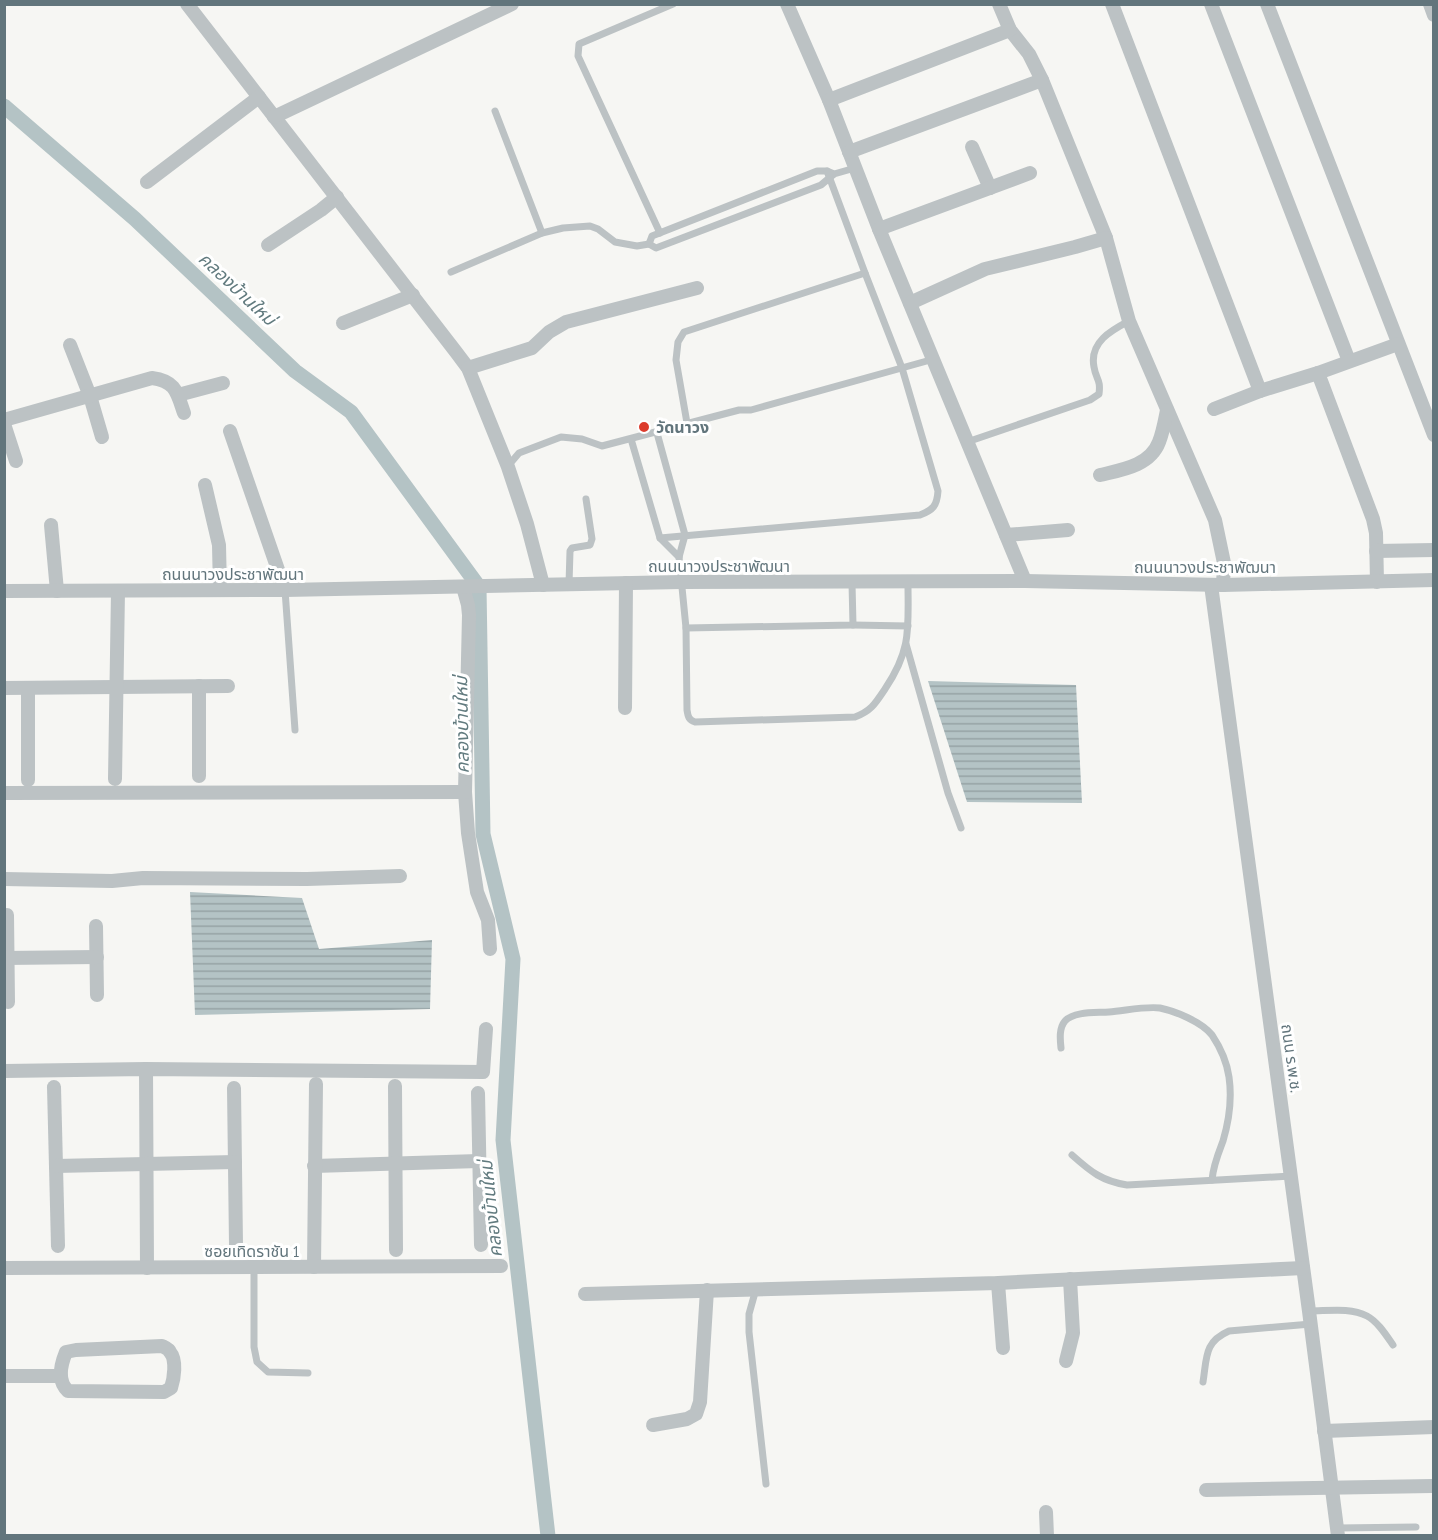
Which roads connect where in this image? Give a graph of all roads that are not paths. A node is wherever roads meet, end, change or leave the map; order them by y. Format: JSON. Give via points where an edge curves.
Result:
{"nodes":[{"id":1,"x":188,"y":4,"type":"edge"},
{"id":2,"x":512,"y":4,"type":"edge"},
{"id":3,"x":673,"y":4,"type":"edge"},
{"id":4,"x":787,"y":4,"type":"edge"},
{"id":5,"x":999,"y":4,"type":"edge"},
{"id":6,"x":1112,"y":4,"type":"edge"},
{"id":7,"x":1211,"y":4,"type":"edge"},
{"id":8,"x":1267,"y":4,"type":"edge"},
{"id":9,"x":1430,"y":4,"type":"edge"},
{"id":10,"x":1434,"y":15,"type":"edge"},
{"id":11,"x":1010,"y":30,"type":"junction"},
{"id":12,"x":1042,"y":80,"type":"junction"},
{"id":13,"x":258,"y":97,"type":"junction"},
{"id":14,"x":829,"y":100,"type":"junction"},
{"id":15,"x":495,"y":111,"type":"dead end"},
{"id":16,"x":274,"y":117,"type":"junction"},
{"id":17,"x":972,"y":147,"type":"dead end"},
{"id":18,"x":849,"y":152,"type":"junction"},
{"id":19,"x":855,"y":168,"type":"junction"},
{"id":20,"x":1030,"y":173,"type":"dead end"},
{"id":21,"x":830,"y":175,"type":"junction"},
{"id":22,"x":147,"y":182,"type":"dead end"},
{"id":23,"x":990,"y":188,"type":"junction"},
{"id":24,"x":337,"y":197,"type":"junction"},
{"id":25,"x":879,"y":229,"type":"junction"},
{"id":26,"x":542,"y":233,"type":"junction"},
{"id":27,"x":660,"y":233,"type":"junction"},
{"id":28,"x":1106,"y":238,"type":"junction"},
{"id":29,"x":649,"y":244,"type":"junction"},
{"id":30,"x":268,"y":245,"type":"dead end"},
{"id":31,"x":451,"y":272,"type":"dead end"},
{"id":32,"x":865,"y":273,"type":"junction"},
{"id":33,"x":697,"y":288,"type":"dead end"},
{"id":34,"x":413,"y":295,"type":"junction"},
{"id":35,"x":910,"y":303,"type":"junction"},
{"id":36,"x":1129,"y":321,"type":"junction"},
{"id":37,"x":343,"y":323,"type":"dead end"},
{"id":38,"x":1398,"y":344,"type":"junction"},
{"id":39,"x":70,"y":345,"type":"dead end"},
{"id":40,"x":934,"y":359,"type":"junction"},
{"id":41,"x":1349,"y":361,"type":"junction"},
{"id":42,"x":468,"y":368,"type":"junction"},
{"id":43,"x":902,"y":368,"type":"junction"},
{"id":44,"x":1318,"y":373,"type":"junction"},
{"id":45,"x":224,"y":382,"type":"dead end"},
{"id":46,"x":1260,"y":391,"type":"junction"},
{"id":47,"x":178,"y":395,"type":"junction"},
{"id":48,"x":90,"y":396,"type":"junction"},
{"id":49,"x":1214,"y":409,"type":"dead end"},
{"id":50,"x":1167,"y":410,"type":"junction"},
{"id":51,"x":184,"y":413,"type":"dead end"},
{"id":52,"x":4,"y":422,"type":"edge"},
{"id":53,"x":687,"y":423,"type":"junction"},
{"id":54,"x":230,"y":431,"type":"dead end"},
{"id":55,"x":657,"y":433,"type":"junction"},
{"id":56,"x":1434,"y":435,"type":"edge"},
{"id":57,"x":102,"y":437,"type":"dead end"},
{"id":58,"x":631,"y":439,"type":"junction"},
{"id":59,"x":967,"y":442,"type":"junction"},
{"id":60,"x":16,"y":461,"type":"dead end"},
{"id":61,"x":508,"y":467,"type":"junction"},
{"id":62,"x":1100,"y":475,"type":"dead end"},
{"id":63,"x":205,"y":485,"type":"dead end"},
{"id":64,"x":586,"y":499,"type":"dead end"},
{"id":65,"x":51,"y":525,"type":"dead end"},
{"id":66,"x":1068,"y":530,"type":"dead end"},
{"id":67,"x":1006,"y":535,"type":"junction"},
{"id":68,"x":685,"y":536,"type":"junction"},
{"id":69,"x":660,"y":538,"type":"junction"},
{"id":70,"x":1434,"y":550,"type":"edge"},
{"id":71,"x":1376,"y":551,"type":"junction"},
{"id":72,"x":679,"y":557,"type":"junction"},
{"id":73,"x":1434,"y":580,"type":"edge"},
{"id":74,"x":1025,"y":581,"type":"junction"},
{"id":75,"x":681,"y":582,"type":"junction"},
{"id":76,"x":908,"y":582,"type":"junction"},
{"id":77,"x":1377,"y":582,"type":"junction"},
{"id":78,"x":626,"y":583,"type":"junction"},
{"id":79,"x":852,"y":583,"type":"junction"},
{"id":80,"x":569,"y":584,"type":"junction"},
{"id":81,"x":543,"y":585,"type":"junction"},
{"id":82,"x":1217,"y":585,"type":"junction"},
{"id":83,"x":465,"y":587,"type":"junction"},
{"id":84,"x":220,"y":590,"type":"junction"},
{"id":85,"x":285,"y":590,"type":"junction"},
{"id":86,"x":4,"y":591,"type":"edge"},
{"id":87,"x":57,"y":591,"type":"junction"},
{"id":88,"x":118,"y":591,"type":"junction"},
{"id":89,"x":853,"y":625,"type":"junction"},
{"id":90,"x":908,"y":626,"type":"junction"},
{"id":91,"x":686,"y":628,"type":"junction"},
{"id":92,"x":906,"y":644,"type":"junction"},
{"id":93,"x":199,"y":686,"type":"junction"},
{"id":94,"x":228,"y":686,"type":"dead end"},
{"id":95,"x":116,"y":687,"type":"junction"},
{"id":96,"x":4,"y":688,"type":"edge"},
{"id":97,"x":28,"y":688,"type":"junction"},
{"id":98,"x":625,"y":708,"type":"dead end"},
{"id":99,"x":295,"y":730,"type":"dead end"},
{"id":100,"x":199,"y":776,"type":"dead end"},
{"id":101,"x":115,"y":778,"type":"dead end"},
{"id":102,"x":28,"y":780,"type":"dead end"},
{"id":103,"x":465,"y":792,"type":"junction"},
{"id":104,"x":4,"y":793,"type":"edge"},
{"id":105,"x":961,"y":828,"type":"dead end"},
{"id":106,"x":399,"y":876,"type":"dead end"},
{"id":107,"x":4,"y":879,"type":"edge"},
{"id":108,"x":7,"y":915,"type":"dead end"},
{"id":109,"x":96,"y":926,"type":"dead end"},
{"id":110,"x":490,"y":949,"type":"dead end"},
{"id":111,"x":97,"y":957,"type":"junction"},
{"id":112,"x":6,"y":958,"type":"edge"},
{"id":113,"x":98,"y":995,"type":"dead end"},
{"id":114,"x":8,"y":1002,"type":"dead end"},
{"id":115,"x":486,"y":1029,"type":"dead end"},
{"id":116,"x":1061,"y":1048,"type":"dead end"},
{"id":117,"x":146,"y":1068,"type":"junction"},
{"id":118,"x":4,"y":1071,"type":"edge"},
{"id":119,"x":315,"y":1084,"type":"dead end"},
{"id":120,"x":395,"y":1086,"type":"dead end"},
{"id":121,"x":54,"y":1087,"type":"dead end"},
{"id":122,"x":234,"y":1088,"type":"dead end"},
{"id":123,"x":478,"y":1093,"type":"dead end"},
{"id":124,"x":1072,"y":1155,"type":"dead end"},
{"id":125,"x":479,"y":1161,"type":"junction"},
{"id":126,"x":235,"y":1162,"type":"junction"},
{"id":127,"x":146,"y":1164,"type":"junction"},
{"id":128,"x":395,"y":1165,"type":"junction"},
{"id":129,"x":56,"y":1166,"type":"junction"},
{"id":130,"x":314,"y":1166,"type":"junction"},
{"id":131,"x":1291,"y":1176,"type":"junction"},
{"id":132,"x":1212,"y":1180,"type":"junction"},
{"id":133,"x":236,"y":1245,"type":"dead end"},
{"id":134,"x":481,"y":1245,"type":"dead end"},
{"id":135,"x":58,"y":1246,"type":"dead end"},
{"id":136,"x":396,"y":1250,"type":"dead end"},
{"id":137,"x":501,"y":1266,"type":"dead end"},
{"id":138,"x":254,"y":1267,"type":"junction"},
{"id":139,"x":314,"y":1267,"type":"junction"},
{"id":140,"x":147,"y":1268,"type":"junction"},
{"id":141,"x":1303,"y":1268,"type":"junction"},
{"id":142,"x":4,"y":1269,"type":"edge"},
{"id":143,"x":1070,"y":1279,"type":"junction"},
{"id":144,"x":998,"y":1283,"type":"junction"},
{"id":145,"x":756,"y":1289,"type":"junction"},
{"id":146,"x":707,"y":1290,"type":"junction"},
{"id":147,"x":585,"y":1294,"type":"dead end"},
{"id":148,"x":1310,"y":1318,"type":"junction"},
{"id":149,"x":1393,"y":1345,"type":"dead end"},
{"id":150,"x":1003,"y":1348,"type":"dead end"},
{"id":151,"x":1066,"y":1361,"type":"dead end"},
{"id":152,"x":308,"y":1373,"type":"dead end"},
{"id":153,"x":4,"y":1376,"type":"edge"},
{"id":154,"x":61,"y":1377,"type":"junction"},
{"id":155,"x":1203,"y":1382,"type":"dead end"},
{"id":156,"x":653,"y":1425,"type":"dead end"},
{"id":157,"x":1434,"y":1427,"type":"edge"},
{"id":158,"x":1324,"y":1431,"type":"junction"},
{"id":159,"x":766,"y":1484,"type":"dead end"},
{"id":160,"x":1432,"y":1486,"type":"dead end"},
{"id":161,"x":1332,"y":1488,"type":"junction"},
{"id":162,"x":1206,"y":1490,"type":"dead end"},
{"id":163,"x":1046,"y":1512,"type":"dead end"},
{"id":164,"x":1416,"y":1527,"type":"dead end"},
{"id":165,"x":1338,"y":1532,"type":"edge"},
{"id":166,"x":1047,"y":1536,"type":"edge"}],
"edges":[{"from":1,"to":13,"type":"street"},
{"from":2,"to":16,"type":"street"},
{"from":3,"to":27,"type":"lane","via":[[579,44],[578,56]]},
{"from":4,"to":14,"type":"street"},
{"from":5,"to":11,"type":"street","name":"ถนน ร.พ.ช."},
{"from":6,"to":46,"type":"street"},
{"from":7,"to":41,"type":"street"},
{"from":8,"to":38,"type":"street"},
{"from":9,"to":10,"type":"street"},
{"from":11,"to":12,"type":"street","name":"ถนน ร.พ.ช.","via":[[1029,54]]},
{"from":11,"to":14,"type":"street"},
{"from":12,"to":18,"type":"street"},
{"from":12,"to":28,"type":"street","name":"ถนน ร.พ.ช."},
{"from":13,"to":16,"type":"street"},
{"from":13,"to":22,"type":"street"},
{"from":14,"to":18,"type":"street"},
{"from":15,"to":26,"type":"lane"},
{"from":16,"to":24,"type":"street"},
{"from":17,"to":23,"type":"street"},
{"from":18,"to":19,"type":"street"},
{"from":19,"to":21,"type":"lane"},
{"from":19,"to":25,"type":"street"},
{"from":20,"to":23,"type":"street"},
{"from":21,"to":27,"type":"lane","via":[[817,171]]},
{"from":21,"to":29,"type":"lane","via":[[821,185],[656,248]]},
{"from":21,"to":32,"type":"lane"},
{"from":23,"to":25,"type":"street"},
{"from":24,"to":30,"type":"street"},
{"from":24,"to":34,"type":"street"},
{"from":25,"to":35,"type":"street"},
{"from":26,"to":29,"type":"lane","via":[[590,226],[615,242]]},
{"from":26,"to":31,"type":"lane"},
{"from":27,"to":29,"type":"lane","via":[[652,236]]},
{"from":28,"to":35,"type":"street","via":[[985,269]]},
{"from":28,"to":36,"type":"street","name":"ถนน ร.พ.ช."},
{"from":32,"to":43,"type":"lane"},
{"from":32,"to":53,"type":"lane","via":[[684,332],[678,342],[676,360]]},
{"from":33,"to":42,"type":"street","via":[[566,322],[532,348]]},
{"from":34,"to":37,"type":"street"},
{"from":34,"to":42,"type":"street"},
{"from":35,"to":40,"type":"street"},
{"from":36,"to":50,"type":"street","name":"ถนน ร.พ.ช."},
{"from":36,"to":59,"type":"lane","via":[[1107,333],[1098,344],[1093,365],[1101,385],[1099,394]]},
{"from":38,"to":41,"type":"street"},
{"from":38,"to":56,"type":"street"},
{"from":39,"to":48,"type":"street"},
{"from":40,"to":43,"type":"lane"},
{"from":40,"to":59,"type":"street"},
{"from":41,"to":44,"type":"street"},
{"from":42,"to":61,"type":"street"},
{"from":43,"to":53,"type":"lane","via":[[751,410]]},
{"from":43,"to":68,"type":"lane","via":[[938,491],[932,510],[920,515]]},
{"from":44,"to":46,"type":"street"},
{"from":44,"to":71,"type":"street","via":[[1373,519]]},
{"from":45,"to":47,"type":"street"},
{"from":46,"to":49,"type":"street"},
{"from":47,"to":48,"type":"street","via":[[171,384],[152,378]]},
{"from":47,"to":51,"type":"street"},
{"from":48,"to":52,"type":"street"},
{"from":48,"to":57,"type":"street"},
{"from":50,"to":62,"type":"street","via":[[1159,444],[1150,456],[1137,465]]},
{"from":50,"to":82,"type":"street","name":"ถนน ร.พ.ช.","via":[[1215,520],[1224,563]]},
{"from":52,"to":60,"type":"street"},
{"from":53,"to":55,"type":"lane"},
{"from":54,"to":85,"type":"street"},
{"from":55,"to":58,"type":"lane"},
{"from":55,"to":68,"type":"lane"},
{"from":58,"to":61,"type":"lane","via":[[602,446],[561,437],[519,453]]},
{"from":58,"to":69,"type":"lane"},
{"from":59,"to":67,"type":"street"},
{"from":61,"to":81,"type":"street"},
{"from":63,"to":84,"type":"street","via":[[219,545]]},
{"from":64,"to":80,"type":"lane","via":[[592,539],[590,545],[570,551]]},
{"from":65,"to":87,"type":"street"},
{"from":66,"to":67,"type":"street"},
{"from":67,"to":74,"type":"street"},
{"from":68,"to":69,"type":"lane"},
{"from":68,"to":72,"type":"lane"},
{"from":69,"to":72,"type":"lane"},
{"from":70,"to":71,"type":"street"},
{"from":71,"to":77,"type":"street"},
{"from":72,"to":75,"type":"lane"},
{"from":73,"to":77,"type":"street","name":"ถนนนาวงประชาพัฒนา"},
{"from":74,"to":76,"type":"street","name":"ถนนนาวงประชาพัฒนา"},
{"from":74,"to":82,"type":"street","name":"ถนนนาวงประชาพัฒนา"},
{"from":75,"to":78,"type":"street","name":"ถนนนาวงประชาพัฒนา"},
{"from":75,"to":79,"type":"street","name":"ถนนนาวงประชาพัฒนา"},
{"from":75,"to":91,"type":"lane"},
{"from":76,"to":79,"type":"street","name":"ถนนนาวงประชาพัฒนา"},
{"from":76,"to":90,"type":"lane"},
{"from":77,"to":82,"type":"street","name":"ถนนนาวงประชาพัฒนา"},
{"from":78,"to":80,"type":"street","name":"ถนนนาวงประชาพัฒนา"},
{"from":78,"to":98,"type":"street"},
{"from":79,"to":89,"type":"lane"},
{"from":80,"to":81,"type":"street","name":"ถนนนาวงประชาพัฒนา"},
{"from":81,"to":83,"type":"street","name":"ถนนนาวงประชาพัฒนา"},
{"from":82,"to":131,"type":"street","name":"ถนน ร.พ.ช."},
{"from":83,"to":85,"type":"street","name":"ถนนนาวงประชาพัฒนา"},
{"from":83,"to":103,"type":"street","via":[[469,615]]},
{"from":84,"to":85,"type":"street","name":"ถนนนาวงประชาพัฒนา"},
{"from":84,"to":88,"type":"street","name":"ถนนนาวงประชาพัฒนา"},
{"from":85,"to":99,"type":"lane"},
{"from":86,"to":87,"type":"street","name":"ถนนนาวงประชาพัฒนา"},
{"from":87,"to":88,"type":"street","name":"ถนนนาวงประชาพัฒนา"},
{"from":88,"to":95,"type":"street"},
{"from":89,"to":90,"type":"lane"},
{"from":89,"to":91,"type":"lane"},
{"from":90,"to":92,"type":"lane"},
{"from":91,"to":92,"type":"lane","via":[[687,710],[690,721],[695,723],[855,717],[873,707],[896,674]]},
{"from":92,"to":105,"type":"lane"},
{"from":93,"to":94,"type":"street"},
{"from":93,"to":95,"type":"street"},
{"from":93,"to":100,"type":"street"},
{"from":95,"to":97,"type":"street"},
{"from":95,"to":101,"type":"street"},
{"from":96,"to":97,"type":"street"},
{"from":97,"to":102,"type":"street"},
{"from":103,"to":104,"type":"street"},
{"from":103,"to":110,"type":"street","via":[[477,892],[488,921]]},
{"from":106,"to":107,"type":"street"},
{"from":108,"to":112,"type":"street"},
{"from":109,"to":111,"type":"street"},
{"from":111,"to":112,"type":"street"},
{"from":111,"to":113,"type":"street"},
{"from":112,"to":114,"type":"street"},
{"from":115,"to":117,"type":"street","via":[[483,1072]]},
{"from":116,"to":132,"type":"lane","via":[[1064,1023],[1084,1014],[1157,1008],[1176,1012],[1211,1034],[1225,1059],[1230,1098]]},
{"from":117,"to":118,"type":"street"},
{"from":117,"to":127,"type":"street"},
{"from":119,"to":130,"type":"street"},
{"from":120,"to":128,"type":"street"},
{"from":121,"to":129,"type":"street"},
{"from":122,"to":126,"type":"street"},
{"from":123,"to":125,"type":"street"},
{"from":124,"to":132,"type":"lane","via":[[1092,1173],[1127,1185]]},
{"from":125,"to":128,"type":"street"},
{"from":125,"to":134,"type":"street"},
{"from":126,"to":127,"type":"street"},
{"from":126,"to":133,"type":"street"},
{"from":127,"to":129,"type":"street"},
{"from":127,"to":140,"type":"street"},
{"from":128,"to":130,"type":"street"},
{"from":128,"to":136,"type":"street"},
{"from":129,"to":135,"type":"street"},
{"from":130,"to":139,"type":"street"},
{"from":131,"to":132,"type":"lane"},
{"from":131,"to":141,"type":"street","name":"ถนน ร.พ.ช."},
{"from":137,"to":139,"type":"street","name":"ซอยเทิดราชัน 1"},
{"from":138,"to":139,"type":"street","name":"ซอยเทิดราชัน 1"},
{"from":138,"to":140,"type":"street","name":"ซอยเทิดราชัน 1"},
{"from":138,"to":152,"type":"lane","via":[[257,1362],[268,1372]]},
{"from":140,"to":142,"type":"street","name":"ซอยเทิดราชัน 1"},
{"from":141,"to":143,"type":"street"},
{"from":141,"to":148,"type":"street","name":"ถนน ร.พ.ช."},
{"from":143,"to":144,"type":"street"},
{"from":143,"to":151,"type":"street","via":[[1073,1333]]},
{"from":144,"to":145,"type":"street"},
{"from":144,"to":150,"type":"street"},
{"from":145,"to":146,"type":"street"},
{"from":145,"to":159,"type":"lane","via":[[749,1332]]},
{"from":146,"to":147,"type":"street"},
{"from":146,"to":156,"type":"street","via":[[696,1414]]},
{"from":148,"to":149,"type":"lane","via":[[1352,1310],[1368,1316]]},
{"from":148,"to":155,"type":"lane","via":[[1217,1336],[1209,1346]]},
{"from":148,"to":158,"type":"street","name":"ถนน ร.พ.ช."},
{"from":153,"to":154,"type":"street"},
{"from":154,"to":154,"type":"street","via":[[66,1352],[76,1350],[162,1346],[174,1358],[174,1381],[164,1392],[68,1391]]},
{"from":157,"to":158,"type":"street"},
{"from":158,"to":161,"type":"street","name":"ถนน ร.พ.ช."},
{"from":160,"to":161,"type":"street"},
{"from":161,"to":162,"type":"street"},
{"from":161,"to":165,"type":"street","name":"ถนน ร.พ.ช."},
{"from":163,"to":166,"type":"street"},
{"from":164,"to":165,"type":"lane"}]}
